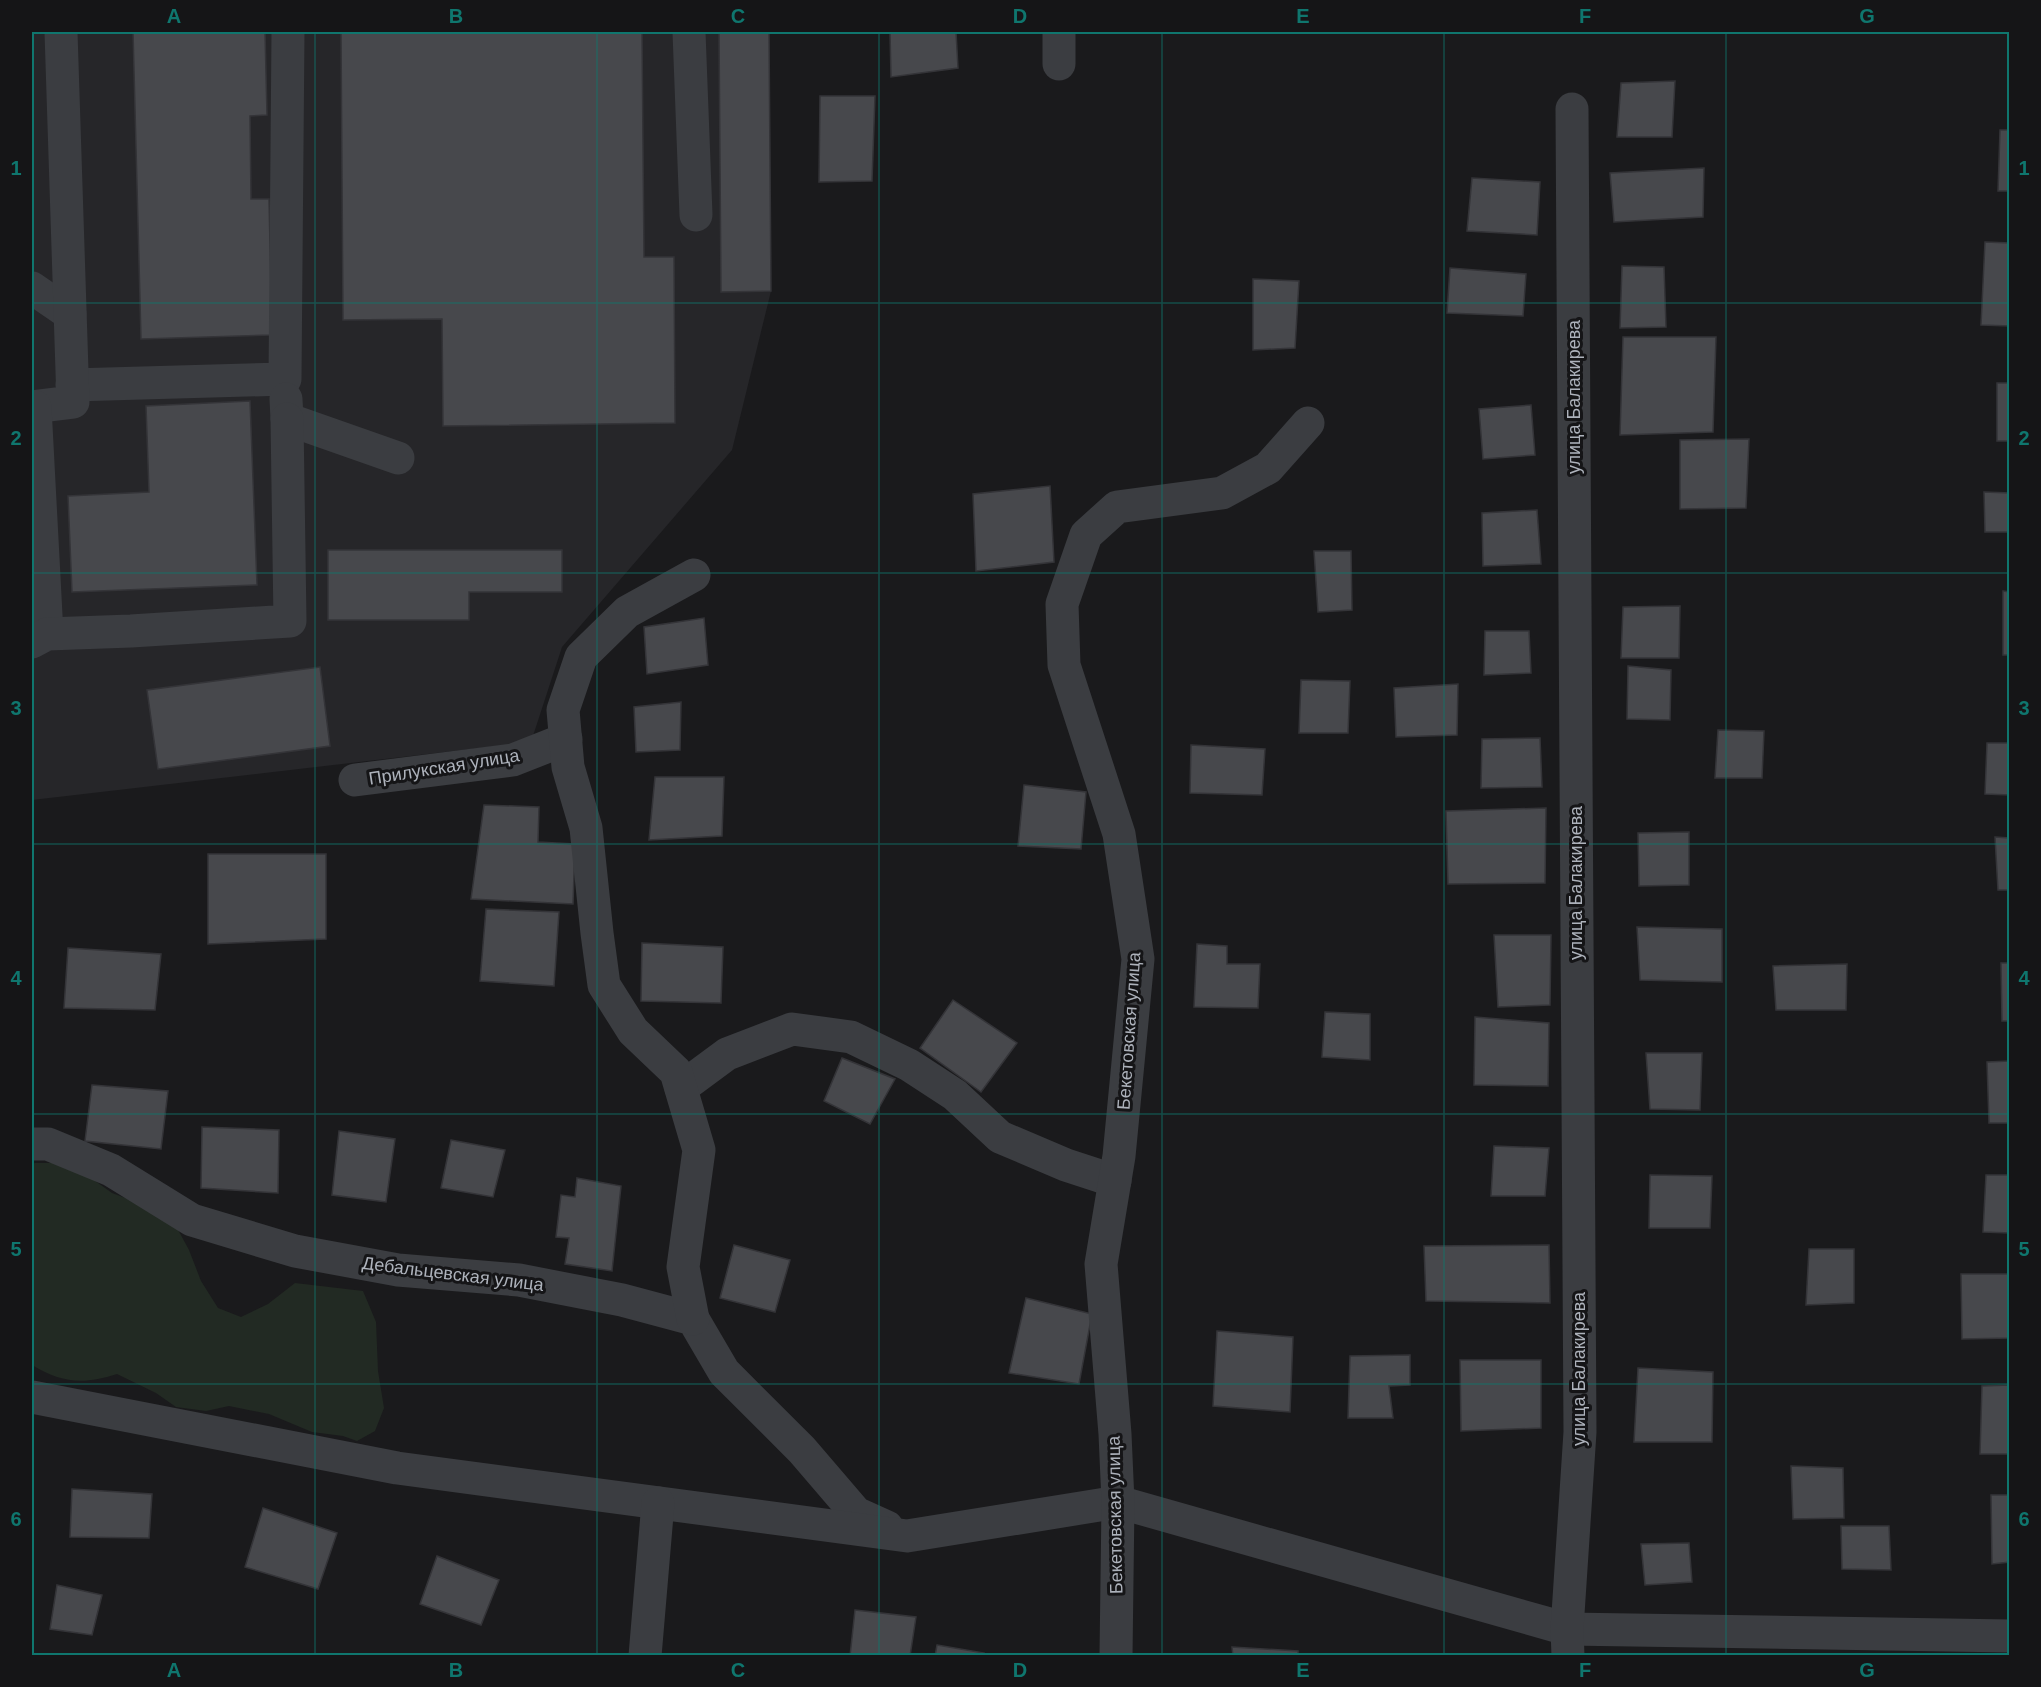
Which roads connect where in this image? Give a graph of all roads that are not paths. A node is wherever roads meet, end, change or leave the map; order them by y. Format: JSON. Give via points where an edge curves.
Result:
{"nodes":[{"id":1,"x":61,"y":32,"type":"edge"},
{"id":2,"x":288,"y":32,"type":"edge"},
{"id":3,"x":689,"y":32,"type":"edge"},
{"id":4,"x":1059,"y":32,"type":"edge"},
{"id":5,"x":1059,"y":64,"type":"dead end"},
{"id":6,"x":1572,"y":109,"type":"dead end"},
{"id":7,"x":696,"y":215,"type":"dead end"},
{"id":8,"x":32,"y":288,"type":"edge"},
{"id":9,"x":69,"y":314,"type":"junction"},
{"id":10,"x":285,"y":379,"type":"junction"},
{"id":11,"x":72,"y":385,"type":"junction"},
{"id":12,"x":33,"y":407,"type":"edge"},
{"id":13,"x":286,"y":419,"type":"junction"},
{"id":14,"x":1308,"y":423,"type":"dead end"},
{"id":15,"x":398,"y":458,"type":"dead end"},
{"id":16,"x":694,"y":575,"type":"dead end"},
{"id":17,"x":39,"y":638,"type":"edge"},
{"id":18,"x":566,"y":739,"type":"junction"},
{"id":19,"x":355,"y":780,"type":"dead end"},
{"id":20,"x":681,"y":1088,"type":"junction"},
{"id":21,"x":32,"y":1144,"type":"edge"},
{"id":22,"x":1115,"y":1181,"type":"junction"},
{"id":23,"x":693,"y":1318,"type":"junction"},
{"id":24,"x":32,"y":1396,"type":"edge"},
{"id":25,"x":1118,"y":1502,"type":"junction"},
{"id":26,"x":658,"y":1503,"type":"junction"},
{"id":27,"x":908,"y":1536,"type":"junction"},
{"id":28,"x":2010,"y":1636,"type":"edge"},
{"id":29,"x":1568,"y":1642,"type":"edge"},
{"id":30,"x":645,"y":1656,"type":"edge"},
{"id":31,"x":1116,"y":1656,"type":"edge"}],
"edges":[{"from":1,"to":9,"type":"street"},
{"from":2,"to":10,"type":"street"},
{"from":3,"to":7,"type":"street"},
{"from":4,"to":5,"type":"street"},
{"from":6,"to":29,"type":"street","name":"улица Балакирева","via":[[1580,1432]]},
{"from":8,"to":9,"type":"street"},
{"from":9,"to":11,"type":"street"},
{"from":10,"to":11,"type":"street"},
{"from":10,"to":13,"type":"street"},
{"from":11,"to":12,"type":"street","via":[[73,402]]},
{"from":12,"to":17,"type":"street"},
{"from":13,"to":15,"type":"street"},
{"from":13,"to":17,"type":"street","via":[[290,621]]},
{"from":14,"to":22,"type":"street","name":"Бекетовская улица","via":[[1268,468],[1222,493],[1117,507],[1086,535],[1062,604],[1064,665],[1119,834],[1138,959]]},
{"from":16,"to":18,"type":"street","via":[[627,612],[581,657],[563,710]]},
{"from":18,"to":19,"type":"street","name":"Прилукская улица","via":[[513,760]]},
{"from":18,"to":20,"type":"street","via":[[568,767],[586,828],[604,985],[633,1031],[676,1072]]},
{"from":20,"to":22,"type":"street","via":[[727,1054],[792,1029],[851,1036],[909,1065],[956,1095],[1000,1137],[1066,1166]]},
{"from":20,"to":23,"type":"street","via":[[699,1150],[683,1266]]},
{"from":21,"to":23,"type":"street","name":"Дебальцевская улица","via":[[48,1144],[111,1170],[192,1220],[295,1251],[398,1270],[519,1280]]},
{"from":22,"to":25,"type":"street","name":"Бекетовская улица","via":[[1101,1264]]},
{"from":23,"to":27,"type":"street","via":[[724,1372],[802,1450],[856,1513]]},
{"from":24,"to":26,"type":"street","via":[[397,1468]]},
{"from":25,"to":27,"type":"street"},
{"from":25,"to":29,"type":"street"},
{"from":25,"to":31,"type":"street","name":"Бекетовская улица"},
{"from":26,"to":27,"type":"street"},
{"from":26,"to":30,"type":"street"},
{"from":28,"to":29,"type":"street"}]}
